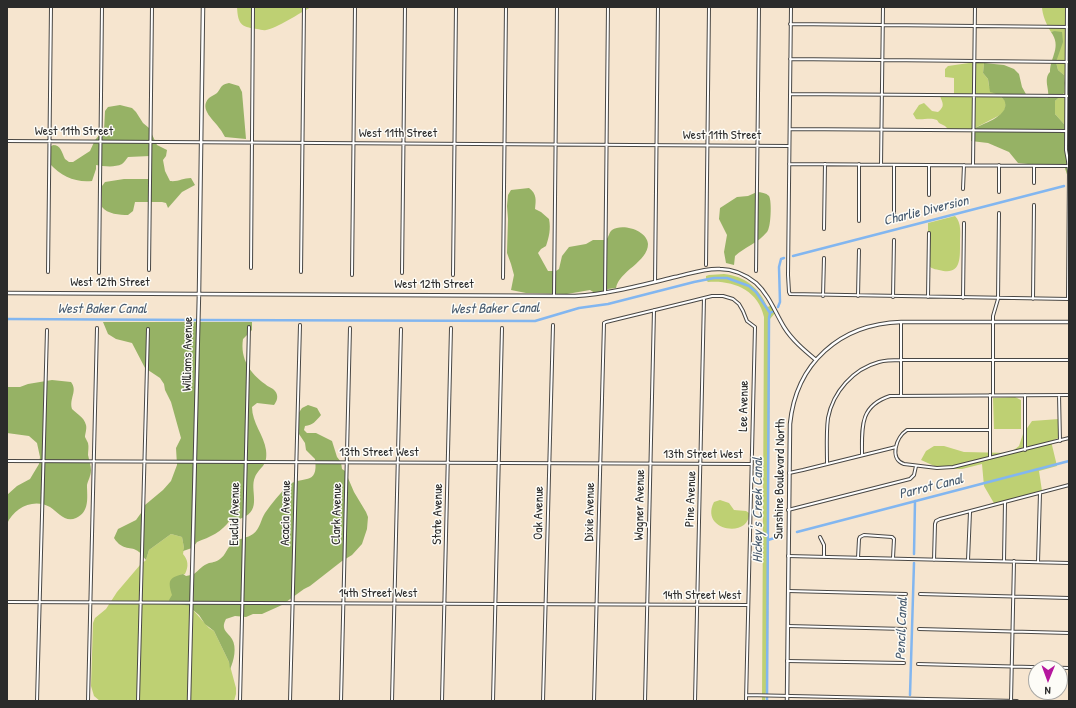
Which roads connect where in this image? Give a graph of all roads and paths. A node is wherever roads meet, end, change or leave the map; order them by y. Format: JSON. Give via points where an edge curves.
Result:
{"nodes":[{"id":1,"x":51,"y":7,"type":"edge"},
{"id":2,"x":102,"y":7,"type":"edge"},
{"id":3,"x":152,"y":7,"type":"edge"},
{"id":4,"x":203,"y":7,"type":"edge"},
{"id":5,"x":253,"y":7,"type":"edge"},
{"id":6,"x":304,"y":7,"type":"edge"},
{"id":7,"x":355,"y":7,"type":"edge"},
{"id":8,"x":405,"y":7,"type":"edge"},
{"id":9,"x":456,"y":7,"type":"edge"},
{"id":10,"x":506,"y":7,"type":"edge"},
{"id":11,"x":557,"y":7,"type":"edge"},
{"id":12,"x":608,"y":7,"type":"edge"},
{"id":13,"x":658,"y":7,"type":"edge"},
{"id":14,"x":709,"y":7,"type":"edge"},
{"id":15,"x":759,"y":7,"type":"edge"},
{"id":16,"x":791,"y":7,"type":"edge"},
{"id":17,"x":883,"y":7,"type":"edge"},
{"id":18,"x":974,"y":7,"type":"edge"},
{"id":19,"x":1067,"y":7,"type":"edge"},
{"id":20,"x":790,"y":24,"type":"junction"},
{"id":21,"x":882,"y":25,"type":"junction"},
{"id":22,"x":974,"y":26,"type":"junction"},
{"id":23,"x":1068,"y":26,"type":"edge"},
{"id":24,"x":790,"y":59,"type":"junction"},
{"id":25,"x":882,"y":60,"type":"junction"},
{"id":26,"x":974,"y":61,"type":"junction"},
{"id":27,"x":1068,"y":62,"type":"edge"},
{"id":28,"x":790,"y":94,"type":"junction"},
{"id":29,"x":882,"y":95,"type":"junction"},
{"id":30,"x":974,"y":96,"type":"junction"},
{"id":31,"x":1068,"y":96,"type":"edge"},
{"id":32,"x":790,"y":129,"type":"junction"},
{"id":33,"x":882,"y":130,"type":"junction"},
{"id":34,"x":974,"y":130,"type":"junction"},
{"id":35,"x":1066,"y":131,"type":"junction"},
{"id":36,"x":7,"y":141,"type":"edge"},
{"id":37,"x":50,"y":141,"type":"junction"},
{"id":38,"x":100,"y":141,"type":"junction"},
{"id":39,"x":151,"y":141,"type":"junction"},
{"id":40,"x":202,"y":141,"type":"junction"},
{"id":41,"x":252,"y":142,"type":"junction"},
{"id":42,"x":303,"y":142,"type":"junction"},
{"id":43,"x":353,"y":142,"type":"junction"},
{"id":44,"x":404,"y":143,"type":"junction"},
{"id":45,"x":454,"y":143,"type":"junction"},
{"id":46,"x":505,"y":143,"type":"junction"},
{"id":47,"x":556,"y":144,"type":"junction"},
{"id":48,"x":606,"y":144,"type":"junction"},
{"id":49,"x":657,"y":144,"type":"junction"},
{"id":50,"x":707,"y":145,"type":"junction"},
{"id":51,"x":758,"y":145,"type":"junction"},
{"id":52,"x":789,"y":146,"type":"junction"},
{"id":53,"x":1069,"y":161,"type":"edge"},
{"id":54,"x":789,"y":164,"type":"junction"},
{"id":55,"x":825,"y":164,"type":"junction"},
{"id":56,"x":859,"y":164,"type":"junction"},
{"id":57,"x":881,"y":164,"type":"junction"},
{"id":58,"x":894,"y":165,"type":"junction"},
{"id":59,"x":929,"y":165,"type":"junction"},
{"id":60,"x":964,"y":165,"type":"junction"},
{"id":61,"x":973,"y":165,"type":"junction"},
{"id":62,"x":999,"y":165,"type":"junction"},
{"id":63,"x":1034,"y":166,"type":"junction"},
{"id":64,"x":1068,"y":166,"type":"edge"},
{"id":65,"x":1034,"y":183,"type":"dead end"},
{"id":66,"x":963,"y":190,"type":"dead end"},
{"id":67,"x":999,"y":192,"type":"dead end"},
{"id":68,"x":929,"y":195,"type":"dead end"},
{"id":69,"x":1034,"y":205,"type":"dead end"},
{"id":70,"x":999,"y":213,"type":"dead end"},
{"id":71,"x":859,"y":221,"type":"dead end"},
{"id":72,"x":894,"y":221,"type":"dead end"},
{"id":73,"x":964,"y":223,"type":"dead end"},
{"id":74,"x":824,"y":229,"type":"dead end"},
{"id":75,"x":1068,"y":230,"type":"edge"},
{"id":76,"x":929,"y":233,"type":"dead end"},
{"id":77,"x":894,"y":240,"type":"dead end"},
{"id":78,"x":859,"y":250,"type":"dead end"},
{"id":79,"x":824,"y":258,"type":"dead end"},
{"id":80,"x":706,"y":265,"type":"dead end"},
{"id":81,"x":1068,"y":265,"type":"edge"},
{"id":82,"x":250,"y":268,"type":"dead end"},
{"id":83,"x":149,"y":270,"type":"dead end"},
{"id":84,"x":756,"y":271,"type":"dead end"},
{"id":85,"x":48,"y":272,"type":"dead end"},
{"id":86,"x":301,"y":272,"type":"dead end"},
{"id":87,"x":99,"y":273,"type":"dead end"},
{"id":88,"x":402,"y":273,"type":"dead end"},
{"id":89,"x":352,"y":275,"type":"dead end"},
{"id":90,"x":453,"y":275,"type":"dead end"},
{"id":91,"x":503,"y":278,"type":"dead end"},
{"id":92,"x":655,"y":282,"type":"junction"},
{"id":93,"x":7,"y":293,"type":"edge"},
{"id":94,"x":199,"y":293,"type":"junction"},
{"id":95,"x":605,"y":293,"type":"junction"},
{"id":96,"x":554,"y":296,"type":"junction"},
{"id":97,"x":823,"y":296,"type":"junction"},
{"id":98,"x":858,"y":296,"type":"junction"},
{"id":99,"x":893,"y":297,"type":"junction"},
{"id":100,"x":928,"y":297,"type":"junction"},
{"id":101,"x":704,"y":298,"type":"junction"},
{"id":102,"x":963,"y":298,"type":"junction"},
{"id":103,"x":998,"y":298,"type":"junction"},
{"id":104,"x":1033,"y":299,"type":"junction"},
{"id":105,"x":1068,"y":299,"type":"edge"},
{"id":106,"x":654,"y":310,"type":"junction"},
{"id":107,"x":901,"y":322,"type":"junction"},
{"id":108,"x":993,"y":322,"type":"junction"},
{"id":109,"x":1069,"y":322,"type":"edge"},
{"id":110,"x":300,"y":325,"type":"dead end"},
{"id":111,"x":553,"y":325,"type":"dead end"},
{"id":112,"x":249,"y":327,"type":"dead end"},
{"id":113,"x":97,"y":328,"type":"dead end"},
{"id":114,"x":148,"y":328,"type":"dead end"},
{"id":115,"x":350,"y":328,"type":"dead end"},
{"id":116,"x":452,"y":328,"type":"dead end"},
{"id":117,"x":502,"y":328,"type":"dead end"},
{"id":118,"x":401,"y":329,"type":"dead end"},
{"id":119,"x":47,"y":330,"type":"dead end"},
{"id":120,"x":816,"y":360,"type":"junction"},
{"id":121,"x":900,"y":360,"type":"junction"},
{"id":122,"x":993,"y":360,"type":"junction"},
{"id":123,"x":1069,"y":360,"type":"edge"},
{"id":124,"x":901,"y":395,"type":"junction"},
{"id":125,"x":991,"y":395,"type":"junction"},
{"id":126,"x":1025,"y":395,"type":"junction"},
{"id":127,"x":1059,"y":395,"type":"junction"},
{"id":128,"x":1069,"y":395,"type":"edge"},
{"id":129,"x":990,"y":430,"type":"junction"},
{"id":130,"x":1069,"y":438,"type":"edge"},
{"id":131,"x":1060,"y":441,"type":"junction"},
{"id":132,"x":896,"y":447,"type":"junction"},
{"id":133,"x":1025,"y":450,"type":"junction"},
{"id":134,"x":862,"y":455,"type":"junction"},
{"id":135,"x":990,"y":458,"type":"junction"},
{"id":136,"x":7,"y":461,"type":"edge"},
{"id":137,"x":43,"y":461,"type":"junction"},
{"id":138,"x":94,"y":461,"type":"junction"},
{"id":139,"x":145,"y":461,"type":"junction"},
{"id":140,"x":195,"y":461,"type":"junction"},
{"id":141,"x":246,"y":462,"type":"junction"},
{"id":142,"x":296,"y":462,"type":"junction"},
{"id":143,"x":347,"y":462,"type":"junction"},
{"id":144,"x":398,"y":462,"type":"junction"},
{"id":145,"x":448,"y":463,"type":"junction"},
{"id":146,"x":499,"y":463,"type":"junction"},
{"id":147,"x":549,"y":463,"type":"junction"},
{"id":148,"x":600,"y":463,"type":"junction"},
{"id":149,"x":651,"y":464,"type":"junction"},
{"id":150,"x":701,"y":464,"type":"junction"},
{"id":151,"x":752,"y":464,"type":"junction"},
{"id":152,"x":827,"y":464,"type":"junction"},
{"id":153,"x":916,"y":466,"type":"junction"},
{"id":154,"x":789,"y":473,"type":"junction"},
{"id":155,"x":1069,"y":485,"type":"edge"},
{"id":156,"x":1040,"y":493,"type":"junction"},
{"id":157,"x":1005,"y":502,"type":"junction"},
{"id":158,"x":788,"y":510,"type":"junction"},
{"id":159,"x":970,"y":511,"type":"junction"},
{"id":160,"x":820,"y":537,"type":"dead end"},
{"id":161,"x":788,"y":556,"type":"junction"},
{"id":162,"x":824,"y":557,"type":"junction"},
{"id":163,"x":858,"y":558,"type":"junction"},
{"id":164,"x":893,"y":558,"type":"junction"},
{"id":165,"x":934,"y":560,"type":"junction"},
{"id":166,"x":968,"y":560,"type":"junction"},
{"id":167,"x":1004,"y":561,"type":"junction"},
{"id":168,"x":1014,"y":561,"type":"junction"},
{"id":169,"x":1038,"y":562,"type":"junction"},
{"id":170,"x":1069,"y":563,"type":"edge"},
{"id":171,"x":788,"y":591,"type":"junction"},
{"id":172,"x":906,"y":594,"type":"dead end"},
{"id":173,"x":920,"y":594,"type":"dead end"},
{"id":174,"x":1013,"y":596,"type":"junction"},
{"id":175,"x":1069,"y":598,"type":"edge"},
{"id":176,"x":7,"y":602,"type":"edge"},
{"id":177,"x":40,"y":602,"type":"junction"},
{"id":178,"x":90,"y":602,"type":"junction"},
{"id":179,"x":141,"y":602,"type":"junction"},
{"id":180,"x":192,"y":602,"type":"junction"},
{"id":181,"x":242,"y":602,"type":"junction"},
{"id":182,"x":293,"y":603,"type":"junction"},
{"id":183,"x":344,"y":603,"type":"junction"},
{"id":184,"x":394,"y":603,"type":"junction"},
{"id":185,"x":445,"y":604,"type":"junction"},
{"id":186,"x":495,"y":604,"type":"junction"},
{"id":187,"x":546,"y":604,"type":"junction"},
{"id":188,"x":596,"y":604,"type":"junction"},
{"id":189,"x":647,"y":605,"type":"junction"},
{"id":190,"x":697,"y":605,"type":"junction"},
{"id":191,"x":748,"y":605,"type":"junction"},
{"id":192,"x":788,"y":626,"type":"junction"},
{"id":193,"x":905,"y":629,"type":"dead end"},
{"id":194,"x":919,"y":629,"type":"dead end"},
{"id":195,"x":1012,"y":631,"type":"junction"},
{"id":196,"x":1069,"y":633,"type":"edge"},
{"id":197,"x":787,"y":661,"type":"junction"},
{"id":198,"x":904,"y":663,"type":"dead end"},
{"id":199,"x":918,"y":664,"type":"dead end"},
{"id":200,"x":1012,"y":666,"type":"junction"},
{"id":201,"x":1069,"y":668,"type":"edge"},
{"id":202,"x":746,"y":695,"type":"junction"},
{"id":203,"x":787,"y":695,"type":"junction"},
{"id":204,"x":866,"y":698,"type":"junction"},
{"id":205,"x":958,"y":700,"type":"edge"},
{"id":206,"x":37,"y":701,"type":"edge"},
{"id":207,"x":88,"y":701,"type":"edge"},
{"id":208,"x":138,"y":701,"type":"edge"},
{"id":209,"x":189,"y":701,"type":"edge"},
{"id":210,"x":240,"y":701,"type":"edge"},
{"id":211,"x":290,"y":701,"type":"edge"},
{"id":212,"x":341,"y":701,"type":"edge"},
{"id":213,"x":392,"y":701,"type":"edge"},
{"id":214,"x":442,"y":701,"type":"edge"},
{"id":215,"x":493,"y":701,"type":"edge"},
{"id":216,"x":543,"y":701,"type":"edge"},
{"id":217,"x":594,"y":701,"type":"edge"},
{"id":218,"x":644,"y":701,"type":"edge"},
{"id":219,"x":695,"y":701,"type":"edge"},
{"id":220,"x":746,"y":701,"type":"edge"},
{"id":221,"x":787,"y":701,"type":"edge"},
{"id":222,"x":866,"y":701,"type":"edge"},
{"id":223,"x":1011,"y":701,"type":"edge"},
{"id":224,"x":1017,"y":701,"type":"edge"}],
"edges":[{"from":1,"to":37,"type":"street"},
{"from":2,"to":38,"type":"street"},
{"from":3,"to":39,"type":"street"},
{"from":4,"to":40,"type":"street","name":"Williams Avenue"},
{"from":5,"to":41,"type":"street"},
{"from":6,"to":42,"type":"street"},
{"from":7,"to":43,"type":"street"},
{"from":8,"to":44,"type":"street"},
{"from":9,"to":45,"type":"street"},
{"from":10,"to":46,"type":"street"},
{"from":11,"to":47,"type":"street"},
{"from":12,"to":48,"type":"street"},
{"from":13,"to":49,"type":"street"},
{"from":14,"to":50,"type":"street"},
{"from":15,"to":51,"type":"street"},
{"from":16,"to":20,"type":"street"},
{"from":17,"to":21,"type":"street"},
{"from":18,"to":22,"type":"street"},
{"from":19,"to":23,"type":"street"},
{"from":20,"to":21,"type":"street"},
{"from":20,"to":24,"type":"street"},
{"from":21,"to":22,"type":"street"},
{"from":21,"to":25,"type":"street"},
{"from":22,"to":23,"type":"street"},
{"from":22,"to":26,"type":"street"},
{"from":23,"to":27,"type":"street"},
{"from":24,"to":25,"type":"street"},
{"from":24,"to":28,"type":"street"},
{"from":25,"to":26,"type":"street"},
{"from":25,"to":29,"type":"street"},
{"from":26,"to":27,"type":"street"},
{"from":26,"to":30,"type":"street"},
{"from":27,"to":31,"type":"street"},
{"from":28,"to":29,"type":"street"},
{"from":28,"to":32,"type":"street"},
{"from":29,"to":30,"type":"street"},
{"from":29,"to":33,"type":"street"},
{"from":30,"to":31,"type":"street"},
{"from":30,"to":34,"type":"street"},
{"from":31,"to":35,"type":"street"},
{"from":32,"to":33,"type":"street"},
{"from":32,"to":52,"type":"street"},
{"from":33,"to":34,"type":"street"},
{"from":33,"to":57,"type":"street"},
{"from":34,"to":35,"type":"street"},
{"from":34,"to":61,"type":"street"},
{"from":35,"to":53,"type":"street","via":[[1066,153]]},
{"from":36,"to":37,"type":"street","name":"West 11th Street"},
{"from":37,"to":38,"type":"street","name":"West 11th Street"},
{"from":37,"to":85,"type":"street"},
{"from":38,"to":39,"type":"street","name":"West 11th Street"},
{"from":38,"to":87,"type":"street"},
{"from":39,"to":40,"type":"street","name":"West 11th Street"},
{"from":39,"to":83,"type":"street"},
{"from":40,"to":41,"type":"street","name":"West 11th Street"},
{"from":40,"to":94,"type":"street","name":"Williams Avenue"},
{"from":41,"to":42,"type":"street","name":"West 11th Street"},
{"from":41,"to":82,"type":"street"},
{"from":42,"to":43,"type":"street","name":"West 11th Street"},
{"from":42,"to":86,"type":"street"},
{"from":43,"to":44,"type":"street","name":"West 11th Street"},
{"from":43,"to":89,"type":"street"},
{"from":44,"to":45,"type":"street","name":"West 11th Street"},
{"from":44,"to":88,"type":"street"},
{"from":45,"to":46,"type":"street","name":"West 11th Street"},
{"from":45,"to":90,"type":"street"},
{"from":46,"to":47,"type":"street","name":"West 11th Street"},
{"from":46,"to":91,"type":"street"},
{"from":47,"to":48,"type":"street","name":"West 11th Street"},
{"from":47,"to":96,"type":"street"},
{"from":48,"to":49,"type":"street","name":"West 11th Street"},
{"from":48,"to":95,"type":"street"},
{"from":49,"to":50,"type":"street","name":"West 11th Street"},
{"from":49,"to":92,"type":"street"},
{"from":50,"to":51,"type":"street","name":"West 11th Street"},
{"from":50,"to":80,"type":"street"},
{"from":51,"to":52,"type":"street","name":"West 11th Street"},
{"from":51,"to":84,"type":"street"},
{"from":52,"to":54,"type":"street"},
{"from":53,"to":64,"type":"street"},
{"from":54,"to":55,"type":"street"},
{"from":54,"to":97,"type":"street","via":[[788,292]]},
{"from":55,"to":56,"type":"street"},
{"from":55,"to":74,"type":"street"},
{"from":56,"to":57,"type":"street"},
{"from":56,"to":71,"type":"street"},
{"from":57,"to":58,"type":"street"},
{"from":58,"to":59,"type":"street"},
{"from":58,"to":72,"type":"street"},
{"from":59,"to":60,"type":"street"},
{"from":59,"to":68,"type":"street"},
{"from":60,"to":61,"type":"street"},
{"from":60,"to":66,"type":"street"},
{"from":61,"to":62,"type":"street"},
{"from":62,"to":63,"type":"street"},
{"from":62,"to":67,"type":"street"},
{"from":63,"to":64,"type":"street"},
{"from":63,"to":65,"type":"street"},
{"from":64,"to":75,"type":"street"},
{"from":69,"to":104,"type":"street"},
{"from":70,"to":103,"type":"street"},
{"from":73,"to":102,"type":"street"},
{"from":75,"to":81,"type":"street"},
{"from":76,"to":100,"type":"street"},
{"from":77,"to":99,"type":"street"},
{"from":78,"to":98,"type":"street"},
{"from":79,"to":97,"type":"street"},
{"from":81,"to":105,"type":"street"},
{"from":92,"to":95,"type":"street","name":"West 12th Street"},
{"from":92,"to":120,"type":"street","name":"West 12th Street","via":[[716,269],[744,275],[762,290],[788,332]]},
{"from":93,"to":94,"type":"street","name":"West 12th Street"},
{"from":94,"to":96,"type":"street","name":"West 12th Street"},
{"from":94,"to":140,"type":"street","name":"Williams Avenue"},
{"from":95,"to":96,"type":"street","name":"West 12th Street"},
{"from":97,"to":98,"type":"street"},
{"from":98,"to":99,"type":"street"},
{"from":99,"to":100,"type":"street"},
{"from":100,"to":102,"type":"street"},
{"from":101,"to":106,"type":"street"},
{"from":101,"to":150,"type":"street","name":"Pine Avenue"},
{"from":101,"to":151,"type":"street","name":"Lee Avenue","via":[[723,296],[733,299],[741,307],[747,321],[755,327]]},
{"from":102,"to":103,"type":"street"},
{"from":103,"to":104,"type":"street"},
{"from":103,"to":108,"type":"street"},
{"from":104,"to":105,"type":"street"},
{"from":106,"to":148,"type":"street","name":"Dixie Avenue","via":[[604,323]]},
{"from":106,"to":149,"type":"street","name":"Wagner Avenue"},
{"from":107,"to":108,"type":"street","name":"Sunshine Boulevard North"},
{"from":107,"to":120,"type":"street","name":"Sunshine Boulevard North","via":[[877,324],[856,330],[836,341]]},
{"from":107,"to":121,"type":"street"},
{"from":108,"to":109,"type":"street","name":"Sunshine Boulevard North"},
{"from":108,"to":122,"type":"street"},
{"from":110,"to":142,"type":"street","name":"Acacia Avenue"},
{"from":111,"to":147,"type":"street","name":"Oak Avenue"},
{"from":112,"to":141,"type":"street","name":"Euclid Avenue"},
{"from":113,"to":138,"type":"street"},
{"from":114,"to":139,"type":"street"},
{"from":115,"to":143,"type":"street","name":"Clark Avenue"},
{"from":116,"to":145,"type":"street","name":"State Avenue"},
{"from":117,"to":146,"type":"street"},
{"from":118,"to":144,"type":"street"},
{"from":119,"to":137,"type":"street"},
{"from":120,"to":154,"type":"street","name":"Sunshine Boulevard North","via":[[799,386],[792,408]]},
{"from":121,"to":122,"type":"street"},
{"from":121,"to":124,"type":"street"},
{"from":121,"to":152,"type":"street","via":[[882,361],[868,366],[852,377],[840,390],[828,417]]},
{"from":122,"to":123,"type":"street"},
{"from":122,"to":125,"type":"street"},
{"from":124,"to":125,"type":"street"},
{"from":124,"to":134,"type":"street","via":[[884,398],[867,412],[862,427]]},
{"from":125,"to":126,"type":"street"},
{"from":125,"to":129,"type":"street"},
{"from":126,"to":127,"type":"street"},
{"from":126,"to":133,"type":"street"},
{"from":127,"to":128,"type":"street"},
{"from":127,"to":131,"type":"street"},
{"from":129,"to":132,"type":"street","via":[[910,430],[899,436]]},
{"from":129,"to":135,"type":"street"},
{"from":130,"to":131,"type":"street"},
{"from":131,"to":133,"type":"street"},
{"from":132,"to":134,"type":"street"},
{"from":132,"to":153,"type":"street","via":[[898,461]]},
{"from":133,"to":135,"type":"street"},
{"from":134,"to":152,"type":"street"},
{"from":135,"to":153,"type":"street","via":[[953,467]]},
{"from":136,"to":137,"type":"street","name":"13th Street West"},
{"from":137,"to":138,"type":"street","name":"13th Street West"},
{"from":137,"to":177,"type":"street"},
{"from":138,"to":139,"type":"street","name":"13th Street West"},
{"from":138,"to":178,"type":"street"},
{"from":139,"to":140,"type":"street","name":"13th Street West"},
{"from":139,"to":179,"type":"street"},
{"from":140,"to":141,"type":"street","name":"13th Street West"},
{"from":140,"to":180,"type":"street","name":"Williams Avenue"},
{"from":141,"to":142,"type":"street","name":"13th Street West"},
{"from":141,"to":181,"type":"street","name":"Euclid Avenue"},
{"from":142,"to":143,"type":"street","name":"13th Street West"},
{"from":142,"to":182,"type":"street","name":"Acacia Avenue"},
{"from":143,"to":144,"type":"street","name":"13th Street West"},
{"from":143,"to":183,"type":"street","name":"Clark Avenue"},
{"from":144,"to":145,"type":"street","name":"13th Street West"},
{"from":144,"to":184,"type":"street"},
{"from":145,"to":146,"type":"street","name":"13th Street West"},
{"from":145,"to":185,"type":"street","name":"State Avenue"},
{"from":146,"to":147,"type":"street","name":"13th Street West"},
{"from":146,"to":186,"type":"street"},
{"from":147,"to":148,"type":"street","name":"13th Street West"},
{"from":147,"to":187,"type":"street","name":"Oak Avenue"},
{"from":148,"to":149,"type":"street","name":"13th Street West"},
{"from":148,"to":188,"type":"street","name":"Dixie Avenue"},
{"from":149,"to":150,"type":"street","name":"13th Street West"},
{"from":149,"to":189,"type":"street","name":"Wagner Avenue"},
{"from":150,"to":151,"type":"street","name":"13th Street West"},
{"from":150,"to":190,"type":"street","name":"Pine Avenue"},
{"from":151,"to":191,"type":"street","name":"Lee Avenue"},
{"from":152,"to":154,"type":"street"},
{"from":153,"to":158,"type":"street","via":[[910,479]]},
{"from":154,"to":158,"type":"street","name":"Sunshine Boulevard North"},
{"from":155,"to":156,"type":"street"},
{"from":156,"to":157,"type":"street"},
{"from":156,"to":169,"type":"street"},
{"from":157,"to":159,"type":"street"},
{"from":157,"to":167,"type":"street"},
{"from":158,"to":161,"type":"street","name":"Sunshine Boulevard North"},
{"from":159,"to":165,"type":"street","via":[[936,521]]},
{"from":159,"to":166,"type":"street"},
{"from":160,"to":162,"type":"street","via":[[824,545]]},
{"from":161,"to":162,"type":"street"},
{"from":161,"to":171,"type":"street","name":"Sunshine Boulevard North"},
{"from":162,"to":163,"type":"street"},
{"from":163,"to":164,"type":"street"},
{"from":163,"to":164,"type":"street","via":[[859,539],[862,535],[892,537]]},
{"from":164,"to":165,"type":"street"},
{"from":165,"to":166,"type":"street"},
{"from":166,"to":167,"type":"street"},
{"from":167,"to":168,"type":"street"},
{"from":168,"to":169,"type":"street"},
{"from":168,"to":174,"type":"street"},
{"from":169,"to":170,"type":"street"},
{"from":171,"to":172,"type":"street"},
{"from":171,"to":192,"type":"street","name":"Sunshine Boulevard North"},
{"from":173,"to":174,"type":"street"},
{"from":174,"to":175,"type":"street"},
{"from":174,"to":195,"type":"street"},
{"from":176,"to":177,"type":"street","name":"14th Street West"},
{"from":177,"to":178,"type":"street","name":"14th Street West"},
{"from":177,"to":206,"type":"street"},
{"from":178,"to":179,"type":"street","name":"14th Street West"},
{"from":178,"to":207,"type":"street"},
{"from":179,"to":180,"type":"street","name":"14th Street West"},
{"from":179,"to":208,"type":"street"},
{"from":180,"to":181,"type":"street","name":"14th Street West"},
{"from":180,"to":209,"type":"street","name":"Williams Avenue"},
{"from":181,"to":182,"type":"street","name":"14th Street West"},
{"from":181,"to":210,"type":"street","name":"Euclid Avenue"},
{"from":182,"to":183,"type":"street","name":"14th Street West"},
{"from":182,"to":211,"type":"street","name":"Acacia Avenue"},
{"from":183,"to":184,"type":"street","name":"14th Street West"},
{"from":183,"to":212,"type":"street","name":"Clark Avenue"},
{"from":184,"to":185,"type":"street","name":"14th Street West"},
{"from":184,"to":213,"type":"street"},
{"from":185,"to":186,"type":"street","name":"14th Street West"},
{"from":185,"to":214,"type":"street","name":"State Avenue"},
{"from":186,"to":187,"type":"street","name":"14th Street West"},
{"from":186,"to":215,"type":"street"},
{"from":187,"to":188,"type":"street","name":"14th Street West"},
{"from":187,"to":216,"type":"street","name":"Oak Avenue"},
{"from":188,"to":189,"type":"street","name":"14th Street West"},
{"from":188,"to":217,"type":"street","name":"Dixie Avenue"},
{"from":189,"to":190,"type":"street","name":"14th Street West"},
{"from":189,"to":218,"type":"street","name":"Wagner Avenue"},
{"from":190,"to":191,"type":"street","name":"14th Street West"},
{"from":190,"to":219,"type":"street","name":"Pine Avenue"},
{"from":191,"to":202,"type":"street","name":"Lee Avenue"},
{"from":192,"to":193,"type":"street"},
{"from":192,"to":197,"type":"street","name":"Sunshine Boulevard North"},
{"from":194,"to":195,"type":"street"},
{"from":195,"to":196,"type":"street"},
{"from":195,"to":200,"type":"street"},
{"from":197,"to":198,"type":"street"},
{"from":197,"to":203,"type":"street","name":"Sunshine Boulevard North"},
{"from":199,"to":200,"type":"street"},
{"from":200,"to":201,"type":"street"},
{"from":200,"to":223,"type":"street"},
{"from":202,"to":203,"type":"street"},
{"from":202,"to":220,"type":"street","name":"Lee Avenue"},
{"from":203,"to":204,"type":"street"},
{"from":203,"to":221,"type":"street","name":"Sunshine Boulevard North"},
{"from":204,"to":205,"type":"street"},
{"from":204,"to":222,"type":"street"},
{"from":205,"to":223,"type":"street"},
{"from":223,"to":224,"type":"street"}]}
